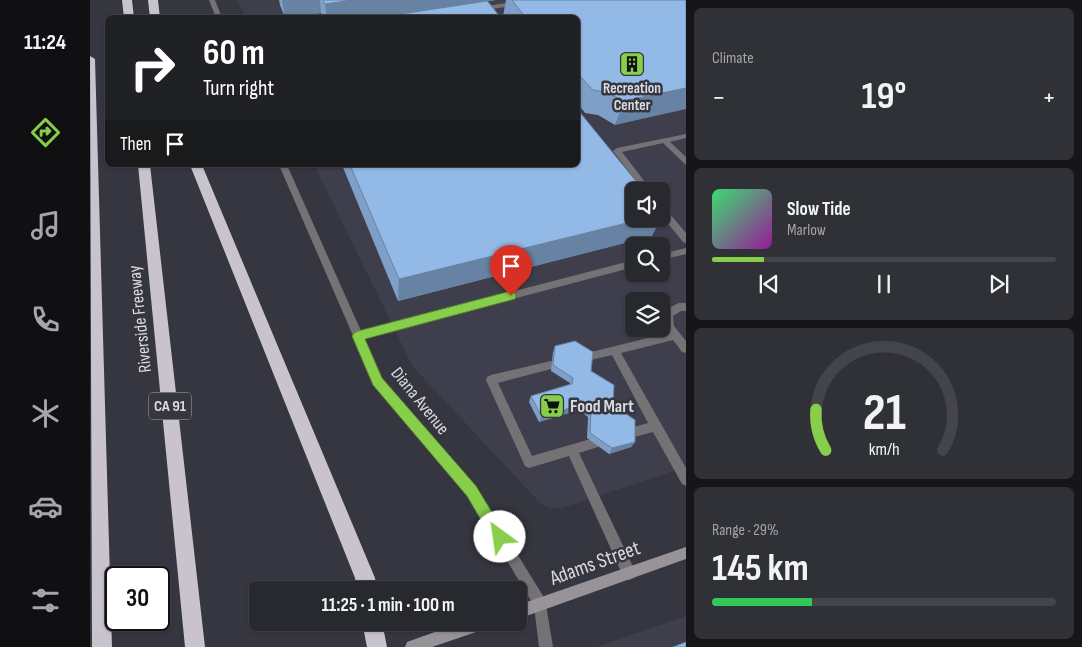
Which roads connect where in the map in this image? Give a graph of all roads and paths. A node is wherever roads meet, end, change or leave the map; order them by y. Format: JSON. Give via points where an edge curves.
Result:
{"nodes":[{"id":1,"x":127,"y":0,"type":"edge"},
{"id":2,"x":153,"y":0,"type":"edge"},
{"id":3,"x":212,"y":0,"type":"edge"},
{"id":4,"x":538,"y":0,"type":"edge"},
{"id":5,"x":468,"y":11,"type":"edge"},
{"id":6,"x":129,"y":15,"type":"edge"},
{"id":7,"x":155,"y":15,"type":"edge"},
{"id":8,"x":218,"y":15,"type":"edge"},
{"id":9,"x":90,"y":59,"type":"edge"},
{"id":10,"x":686,"y":136,"type":"edge"},
{"id":11,"x":665,"y":140,"type":"junction"},
{"id":12,"x":686,"y":162,"type":"edge"},
{"id":13,"x":144,"y":167,"type":"edge"},
{"id":14,"x":197,"y":167,"type":"edge"},
{"id":15,"x":284,"y":167,"type":"edge"},
{"id":16,"x":641,"y":182,"type":"edge"},
{"id":17,"x":670,"y":220,"type":"edge"},
{"id":18,"x":686,"y":240,"type":"edge"},
{"id":19,"x":686,"y":251,"type":"edge"},
{"id":20,"x":670,"y":254,"type":"edge"},
{"id":21,"x":625,"y":265,"type":"edge"},
{"id":22,"x":686,"y":307,"type":"edge"},
{"id":23,"x":676,"y":335,"type":"junction"},
{"id":24,"x":358,"y":336,"type":"junction"},
{"id":25,"x":686,"y":349,"type":"edge"},
{"id":26,"x":614,"y":350,"type":"junction"},
{"id":27,"x":587,"y":357,"type":"edge"},
{"id":28,"x":552,"y":365,"type":"edge"},
{"id":29,"x":656,"y":426,"type":"junction"},
{"id":30,"x":631,"y":433,"type":"edge"},
{"id":31,"x":594,"y":443,"type":"edge"},
{"id":32,"x":572,"y":450,"type":"junction"},
{"id":33,"x":686,"y":480,"type":"edge"},
{"id":34,"x":686,"y":553,"type":"edge"},
{"id":35,"x":629,"y":573,"type":"junction"},
{"id":36,"x":366,"y":581,"type":"edge"},
{"id":37,"x":540,"y":604,"type":"junction"},
{"id":38,"x":527,"y":609,"type":"edge"},
{"id":39,"x":373,"y":631,"type":"edge"},
{"id":40,"x":459,"y":631,"type":"edge"},
{"id":41,"x":102,"y":647,"type":"edge"},
{"id":42,"x":195,"y":647,"type":"edge"},
{"id":43,"x":376,"y":647,"type":"edge"},
{"id":44,"x":412,"y":647,"type":"edge"},
{"id":45,"x":546,"y":647,"type":"edge"}],
"edges":[{"from":1,"to":6,"type":"highway"},
{"from":2,"to":7,"type":"highway"},
{"from":3,"to":8,"type":"street"},
{"from":4,"to":5,"type":"street"},
{"from":9,"to":41,"type":"highway"},
{"from":10,"to":11,"type":"street"},
{"from":11,"to":12,"type":"street"},
{"from":11,"to":16,"type":"street","via":[[617,151]]},
{"from":13,"to":42,"type":"highway","name":"Riverside Freeway","number":"CA 91"},
{"from":14,"to":36,"type":"highway"},
{"from":15,"to":24,"type":"street","name":"Diana Avenue"},
{"from":17,"to":18,"type":"street"},
{"from":19,"to":20,"type":"street"},
{"from":21,"to":24,"type":"street"},
{"from":22,"to":23,"type":"street","via":[[679,307],[668,314],[669,327]]},
{"from":23,"to":25,"type":"street"},
{"from":23,"to":26,"type":"street"},
{"from":24,"to":37,"type":"street","name":"Diana Avenue","via":[[378,381],[472,491]]},
{"from":26,"to":27,"type":"street"},
{"from":26,"to":29,"type":"street"},
{"from":28,"to":32,"type":"street","via":[[490,380],[529,462]]},
{"from":29,"to":30,"type":"street"},
{"from":29,"to":33,"type":"street"},
{"from":31,"to":32,"type":"street"},
{"from":32,"to":35,"type":"street"},
{"from":34,"to":35,"type":"main road","name":"Adams Street"},
{"from":35,"to":37,"type":"main road","name":"Adams Street"},
{"from":37,"to":38,"type":"main road","name":"Adams Street"},
{"from":37,"to":45,"type":"street","name":"Diana Avenue"},
{"from":39,"to":43,"type":"highway"},
{"from":40,"to":44,"type":"main road"}]}
